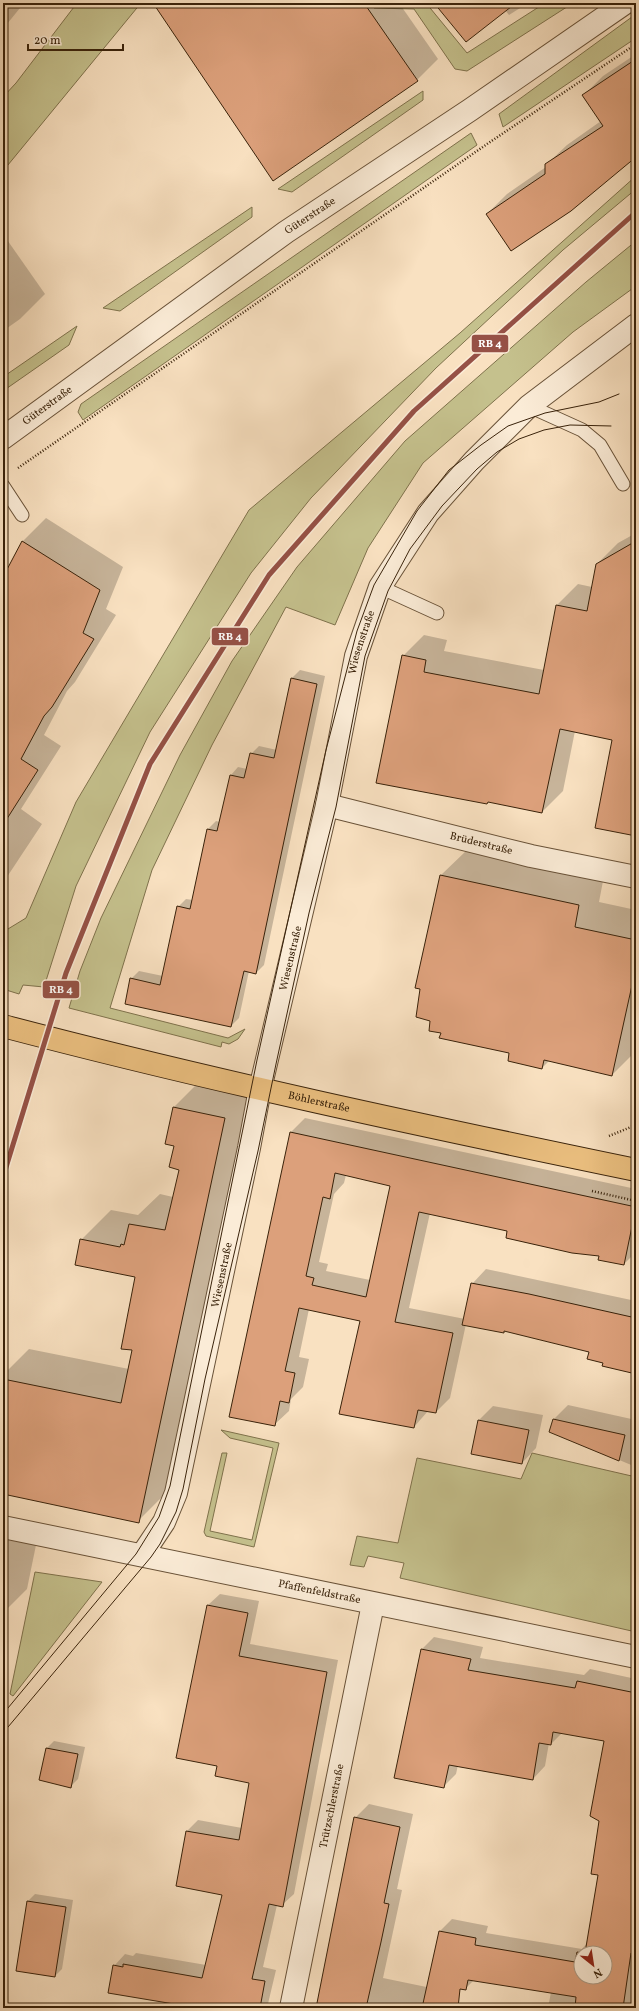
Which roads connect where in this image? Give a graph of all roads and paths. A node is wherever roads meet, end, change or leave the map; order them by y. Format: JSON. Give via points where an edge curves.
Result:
{"nodes":[{"id":1,"x":625,"y":3,"type":"edge"},
{"id":2,"x":636,"y":44,"type":"edge"},
{"id":3,"x":636,"y":325,"type":"edge"},
{"id":4,"x":529,"y":406,"type":"junction"},
{"id":5,"x":3,"y":438,"type":"edge"},
{"id":6,"x":15,"y":470,"type":"dead end"},
{"id":7,"x":623,"y":484,"type":"dead end"},
{"id":8,"x":3,"y":486,"type":"edge"},
{"id":9,"x":22,"y":515,"type":"dead end"},
{"id":10,"x":380,"y":587,"type":"junction"},
{"id":11,"x":437,"y":613,"type":"dead end"},
{"id":12,"x":327,"y":806,"type":"junction"},
{"id":13,"x":636,"y":877,"type":"edge"},
{"id":14,"x":3,"y":1026,"type":"edge"},
{"id":15,"x":260,"y":1089,"type":"junction"},
{"id":16,"x":636,"y":1125,"type":"edge"},
{"id":17,"x":608,"y":1136,"type":"dead end"},
{"id":18,"x":636,"y":1170,"type":"edge"},
{"id":19,"x":3,"y":1527,"type":"edge"},
{"id":20,"x":142,"y":1555,"type":"junction"},
{"id":21,"x":373,"y":1604,"type":"junction"},
{"id":22,"x":636,"y":1657,"type":"edge"},
{"id":23,"x":291,"y":2008,"type":"edge"}],
"edges":[{"from":1,"to":5,"type":"street","name":"Güterstraße","via":[[286,232]]},
{"from":2,"to":6,"type":"path"},
{"from":3,"to":4,"type":"street","name":"Wiesenstraße"},
{"from":4,"to":7,"type":"lane","via":[[582,430],[600,445]]},
{"from":4,"to":10,"type":"street","name":"Wiesenstraße","via":[[474,461],[428,513]]},
{"from":8,"to":9,"type":"lane"},
{"from":10,"to":11,"type":"lane"},
{"from":10,"to":12,"type":"street","name":"Wiesenstraße","via":[[356,656]]},
{"from":12,"to":13,"type":"street","name":"Brüderstraße","via":[[531,856]]},
{"from":12,"to":15,"type":"street","name":"Wiesenstraße"},
{"from":14,"to":15,"type":"main road","name":"Böhlerstraße"},
{"from":15,"to":18,"type":"main road","name":"Böhlerstraße"},
{"from":15,"to":20,"type":"street","name":"Wiesenstraße","via":[[176,1493],[164,1522]]},
{"from":16,"to":17,"type":"path"},
{"from":19,"to":20,"type":"street","name":"Pfaffenfeldstraße"},
{"from":20,"to":21,"type":"street","name":"Pfaffenfeldstraße"},
{"from":21,"to":22,"type":"street","name":"Pfaffenfeldstraße"},
{"from":21,"to":23,"type":"street","name":"Trützschlerstraße"}]}
